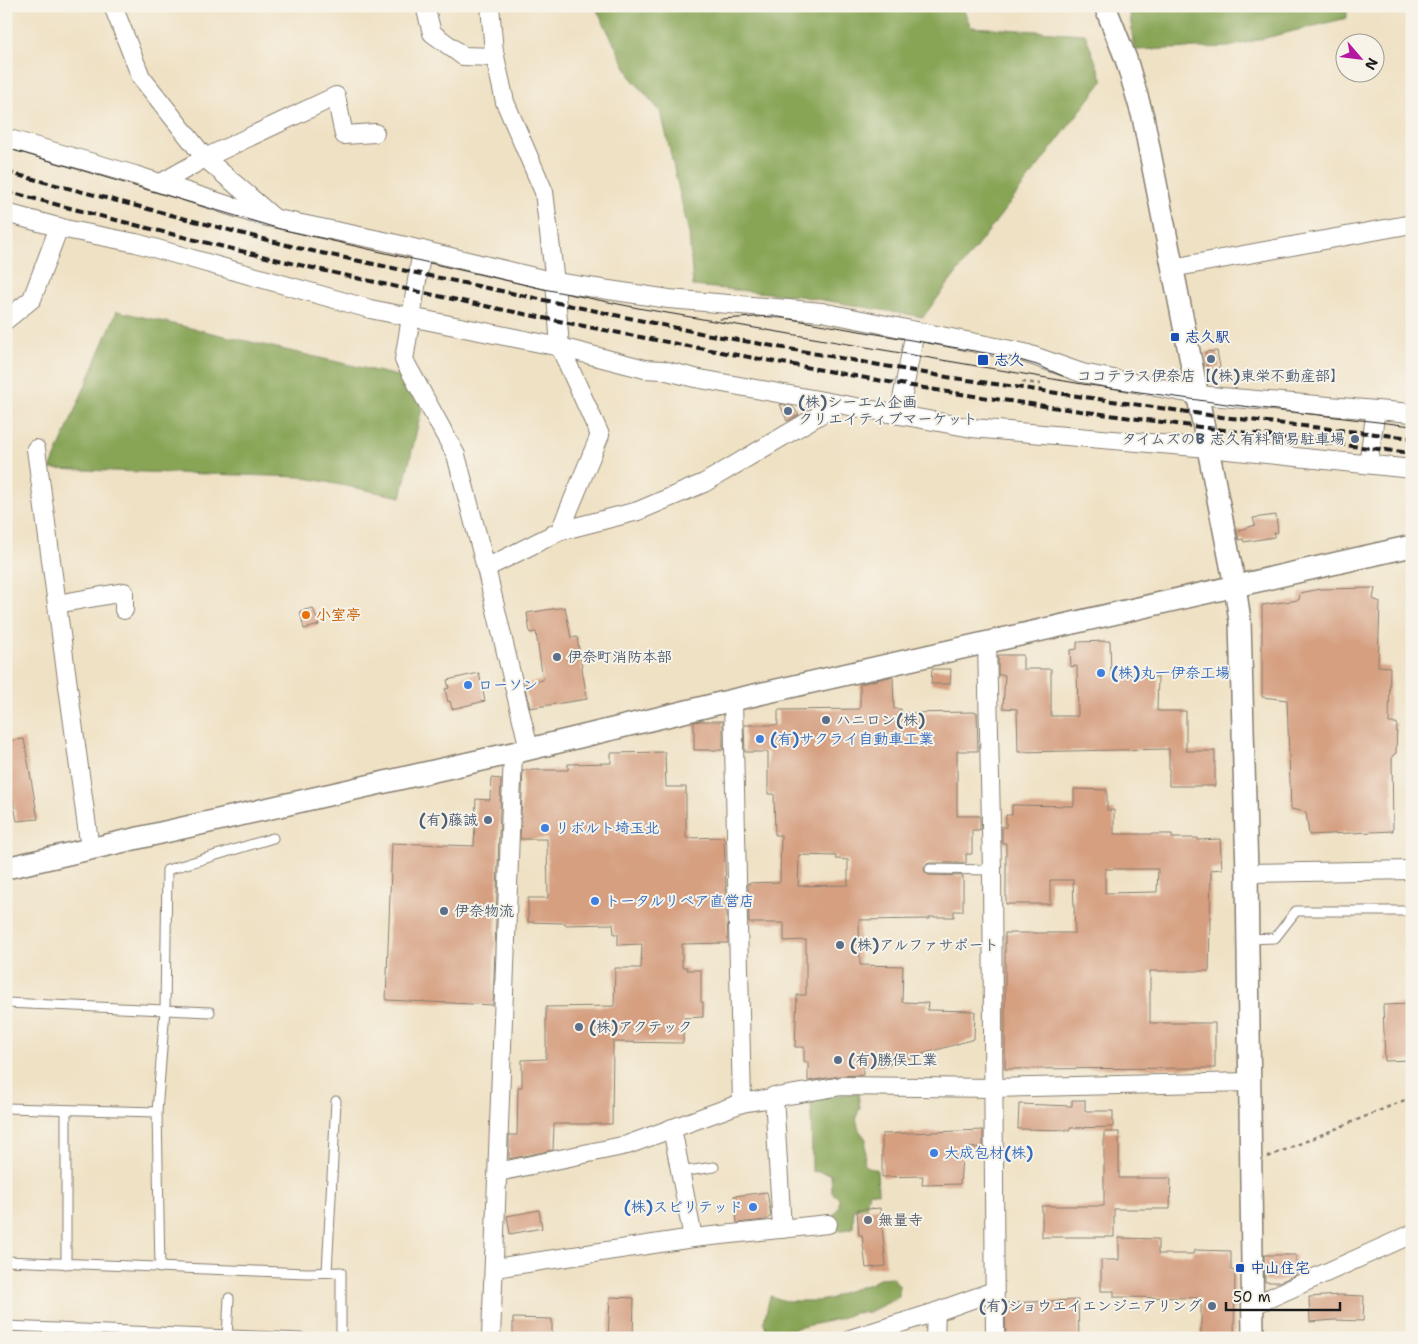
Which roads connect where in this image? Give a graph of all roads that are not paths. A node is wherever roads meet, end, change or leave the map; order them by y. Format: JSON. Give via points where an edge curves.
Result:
{"nodes":[{"id":1,"x":113,"y":6,"type":"edge"},
{"id":2,"x":425,"y":6,"type":"edge"},
{"id":3,"x":490,"y":6,"type":"edge"},
{"id":4,"x":1105,"y":6,"type":"edge"},
{"id":5,"x":495,"y":57,"type":"junction"},
{"id":6,"x":375,"y":133,"type":"dead end"},
{"id":7,"x":6,"y":138,"type":"edge"},
{"id":8,"x":205,"y":158,"type":"junction"},
{"id":9,"x":161,"y":183,"type":"junction"},
{"id":10,"x":6,"y":213,"type":"edge"},
{"id":11,"x":276,"y":219,"type":"junction"},
{"id":12,"x":1412,"y":224,"type":"edge"},
{"id":13,"x":59,"y":227,"type":"junction"},
{"id":14,"x":422,"y":250,"type":"junction"},
{"id":15,"x":1172,"y":268,"type":"junction"},
{"id":16,"x":555,"y":282,"type":"junction"},
{"id":17,"x":411,"y":318,"type":"junction"},
{"id":18,"x":6,"y":320,"type":"edge"},
{"id":19,"x":915,"y":331,"type":"junction"},
{"id":20,"x":560,"y":347,"type":"junction"},
{"id":21,"x":1198,"y":396,"type":"junction"},
{"id":22,"x":838,"y":404,"type":"junction"},
{"id":23,"x":1376,"y":410,"type":"junction"},
{"id":24,"x":1412,"y":413,"type":"edge"},
{"id":25,"x":899,"y":414,"type":"junction"},
{"id":26,"x":1208,"y":448,"type":"junction"},
{"id":27,"x":36,"y":449,"type":"dead end"},
{"id":28,"x":1368,"y":464,"type":"junction"},
{"id":29,"x":1412,"y":469,"type":"edge"},
{"id":30,"x":560,"y":531,"type":"junction"},
{"id":31,"x":1412,"y":546,"type":"edge"},
{"id":32,"x":486,"y":568,"type":"junction"},
{"id":33,"x":1236,"y":586,"type":"junction"},
{"id":34,"x":57,"y":604,"type":"junction"},
{"id":35,"x":124,"y":610,"type":"dead end"},
{"id":36,"x":987,"y":642,"type":"junction"},
{"id":37,"x":733,"y":700,"type":"junction"},
{"id":38,"x":521,"y":751,"type":"junction"},
{"id":39,"x":273,"y":838,"type":"dead end"},
{"id":40,"x":90,"y":849,"type":"junction"},
{"id":41,"x":6,"y":868,"type":"edge"},
{"id":42,"x":930,"y":869,"type":"dead end"},
{"id":43,"x":992,"y":870,"type":"junction"},
{"id":44,"x":1412,"y":870,"type":"edge"},
{"id":45,"x":1247,"y":873,"type":"junction"},
{"id":46,"x":1412,"y":911,"type":"edge"},
{"id":47,"x":1247,"y":939,"type":"junction"},
{"id":48,"x":6,"y":1003,"type":"edge"},
{"id":49,"x":164,"y":1010,"type":"junction"},
{"id":50,"x":210,"y":1012,"type":"dead end"},
{"id":51,"x":1249,"y":1082,"type":"junction"},
{"id":52,"x":993,"y":1088,"type":"junction"},
{"id":53,"x":774,"y":1096,"type":"junction"},
{"id":54,"x":336,"y":1101,"type":"dead end"},
{"id":55,"x":742,"y":1103,"type":"junction"},
{"id":56,"x":6,"y":1108,"type":"edge"},
{"id":57,"x":66,"y":1110,"type":"junction"},
{"id":58,"x":157,"y":1112,"type":"junction"},
{"id":59,"x":672,"y":1128,"type":"junction"},
{"id":60,"x":714,"y":1166,"type":"dead end"},
{"id":61,"x":498,"y":1172,"type":"junction"},
{"id":62,"x":680,"y":1172,"type":"junction"},
{"id":63,"x":828,"y":1224,"type":"dead end"},
{"id":64,"x":782,"y":1229,"type":"junction"},
{"id":65,"x":1412,"y":1234,"type":"edge"},
{"id":66,"x":693,"y":1238,"type":"junction"},
{"id":67,"x":6,"y":1261,"type":"edge"},
{"id":68,"x":66,"y":1264,"type":"junction"},
{"id":69,"x":160,"y":1268,"type":"junction"},
{"id":70,"x":495,"y":1268,"type":"junction"},
{"id":71,"x":327,"y":1272,"type":"junction"},
{"id":72,"x":994,"y":1291,"type":"junction"},
{"id":73,"x":230,"y":1298,"type":"dead end"},
{"id":74,"x":1252,"y":1306,"type":"junction"},
{"id":75,"x":936,"y":1312,"type":"junction"},
{"id":76,"x":6,"y":1326,"type":"edge"},
{"id":77,"x":227,"y":1336,"type":"edge"},
{"id":78,"x":302,"y":1338,"type":"edge"},
{"id":79,"x":341,"y":1338,"type":"edge"},
{"id":80,"x":492,"y":1338,"type":"edge"},
{"id":81,"x":853,"y":1338,"type":"edge"},
{"id":82,"x":935,"y":1338,"type":"edge"},
{"id":83,"x":995,"y":1338,"type":"edge"},
{"id":84,"x":1253,"y":1338,"type":"edge"}],
"edges":[{"from":1,"to":8,"type":"street","via":[[142,77]]},
{"from":2,"to":5,"type":"street","via":[[432,33],[463,56]]},
{"from":3,"to":5,"type":"street"},
{"from":4,"to":15,"type":"street","via":[[1126,59],[1143,117]]},
{"from":5,"to":16,"type":"street","via":[[505,102],[544,192]]},
{"from":6,"to":8,"type":"street","via":[[344,135],[336,96]]},
{"from":7,"to":9,"type":"street"},
{"from":8,"to":9,"type":"street"},
{"from":8,"to":11,"type":"street"},
{"from":9,"to":11,"type":"street"},
{"from":10,"to":13,"type":"street"},
{"from":11,"to":14,"type":"street"},
{"from":12,"to":15,"type":"street"},
{"from":13,"to":17,"type":"street","via":[[136,243]]},
{"from":13,"to":18,"type":"street","via":[[32,299]]},
{"from":14,"to":16,"type":"street"},
{"from":14,"to":17,"type":"street"},
{"from":15,"to":21,"type":"street"},
{"from":16,"to":19,"type":"street","via":[[669,299],[822,312]]},
{"from":16,"to":20,"type":"street"},
{"from":17,"to":20,"type":"street"},
{"from":17,"to":32,"type":"street","via":[[404,360],[456,456]]},
{"from":19,"to":21,"type":"street","via":[[1025,353],[1082,372]]},
{"from":19,"to":25,"type":"street"},
{"from":20,"to":22,"type":"street","via":[[645,368]]},
{"from":20,"to":30,"type":"street","via":[[600,435]]},
{"from":21,"to":23,"type":"street"},
{"from":21,"to":26,"type":"street"},
{"from":22,"to":25,"type":"street"},
{"from":22,"to":30,"type":"street","via":[[704,483],[638,511]]},
{"from":23,"to":24,"type":"street"},
{"from":23,"to":28,"type":"street"},
{"from":25,"to":26,"type":"street","via":[[972,428]]},
{"from":26,"to":28,"type":"street"},
{"from":26,"to":33,"type":"street"},
{"from":27,"to":34,"type":"street"},
{"from":28,"to":29,"type":"street"},
{"from":30,"to":32,"type":"street"},
{"from":31,"to":33,"type":"street"},
{"from":32,"to":38,"type":"street"},
{"from":33,"to":36,"type":"street"},
{"from":33,"to":45,"type":"street","via":[[1242,663]]},
{"from":34,"to":35,"type":"street","via":[[124,592]]},
{"from":34,"to":40,"type":"street"},
{"from":36,"to":37,"type":"street"},
{"from":36,"to":43,"type":"street"},
{"from":37,"to":38,"type":"street"},
{"from":37,"to":55,"type":"street"},
{"from":38,"to":40,"type":"street"},
{"from":38,"to":61,"type":"street"},
{"from":39,"to":49,"type":"lane","via":[[167,870]]},
{"from":40,"to":41,"type":"street"},
{"from":42,"to":43,"type":"lane"},
{"from":43,"to":52,"type":"street"},
{"from":44,"to":45,"type":"street"},
{"from":45,"to":47,"type":"street"},
{"from":46,"to":47,"type":"lane","via":[[1296,911],[1275,938]]},
{"from":47,"to":51,"type":"street"},
{"from":48,"to":49,"type":"lane"},
{"from":49,"to":50,"type":"lane"},
{"from":49,"to":58,"type":"lane"},
{"from":51,"to":52,"type":"street"},
{"from":51,"to":74,"type":"street"},
{"from":52,"to":53,"type":"street","via":[[842,1086]]},
{"from":52,"to":72,"type":"street"},
{"from":53,"to":55,"type":"street"},
{"from":53,"to":64,"type":"street"},
{"from":54,"to":71,"type":"lane"},
{"from":55,"to":59,"type":"street"},
{"from":56,"to":57,"type":"lane"},
{"from":57,"to":58,"type":"lane"},
{"from":57,"to":68,"type":"lane"},
{"from":58,"to":69,"type":"lane"},
{"from":59,"to":61,"type":"street","via":[[627,1145]]},
{"from":59,"to":62,"type":"street"},
{"from":60,"to":62,"type":"lane"},
{"from":61,"to":70,"type":"street"},
{"from":62,"to":66,"type":"street"},
{"from":63,"to":64,"type":"street"},
{"from":64,"to":66,"type":"street"},
{"from":65,"to":74,"type":"street"},
{"from":66,"to":70,"type":"street"},
{"from":67,"to":68,"type":"lane"},
{"from":68,"to":69,"type":"lane"},
{"from":69,"to":71,"type":"lane"},
{"from":70,"to":80,"type":"street"},
{"from":71,"to":79,"type":"lane","via":[[341,1272]]},
{"from":72,"to":75,"type":"street"},
{"from":72,"to":83,"type":"street"},
{"from":73,"to":77,"type":"lane"},
{"from":74,"to":84,"type":"street"},
{"from":75,"to":81,"type":"street"},
{"from":75,"to":82,"type":"street"},
{"from":76,"to":77,"type":"lane"},
{"from":77,"to":78,"type":"lane"}]}
